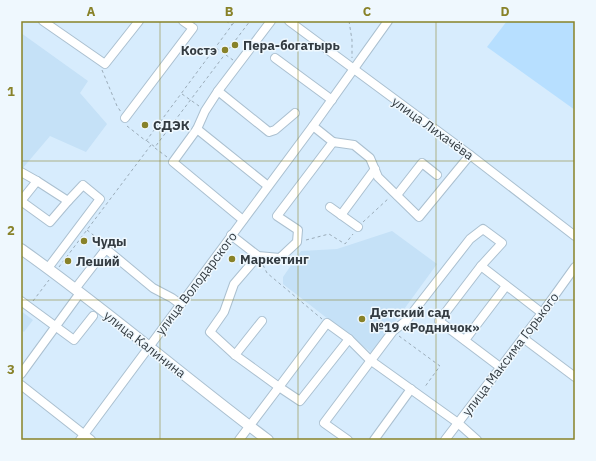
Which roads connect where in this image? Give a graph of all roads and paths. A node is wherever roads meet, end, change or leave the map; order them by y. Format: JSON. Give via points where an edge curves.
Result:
{"nodes":[{"id":1,"x":43,"y":21,"type":"edge"},
{"id":2,"x":139,"y":21,"type":"edge"},
{"id":3,"x":183,"y":21,"type":"edge"},
{"id":4,"x":226,"y":21,"type":"edge"},
{"id":5,"x":235,"y":21,"type":"edge"},
{"id":6,"x":250,"y":21,"type":"edge"},
{"id":7,"x":271,"y":21,"type":"edge"},
{"id":8,"x":289,"y":21,"type":"edge"},
{"id":9,"x":349,"y":21,"type":"edge"},
{"id":10,"x":388,"y":21,"type":"edge"},
{"id":11,"x":232,"y":25,"type":"junction"},
{"id":12,"x":215,"y":48,"type":"junction"},
{"id":13,"x":225,"y":54,"type":"junction"},
{"id":14,"x":275,"y":58,"type":"dead end"},
{"id":15,"x":105,"y":64,"type":"junction"},
{"id":16,"x":238,"y":64,"type":"junction"},
{"id":17,"x":353,"y":69,"type":"junction"},
{"id":18,"x":218,"y":91,"type":"junction"},
{"id":19,"x":181,"y":94,"type":"junction"},
{"id":20,"x":191,"y":100,"type":"junction"},
{"id":21,"x":332,"y":100,"type":"junction"},
{"id":22,"x":205,"y":111,"type":"junction"},
{"id":23,"x":295,"y":113,"type":"dead end"},
{"id":24,"x":124,"y":118,"type":"junction"},
{"id":25,"x":313,"y":126,"type":"junction"},
{"id":26,"x":197,"y":129,"type":"junction"},
{"id":27,"x":146,"y":141,"type":"junction"},
{"id":28,"x":333,"y":142,"type":"junction"},
{"id":29,"x":151,"y":144,"type":"junction"},
{"id":30,"x":155,"y":147,"type":"junction"},
{"id":31,"x":470,"y":155,"type":"junction"},
{"id":32,"x":173,"y":162,"type":"junction"},
{"id":33,"x":375,"y":169,"type":"junction"},
{"id":34,"x":21,"y":172,"type":"edge"},
{"id":35,"x":437,"y":175,"type":"dead end"},
{"id":36,"x":37,"y":181,"type":"junction"},
{"id":37,"x":268,"y":186,"type":"junction"},
{"id":38,"x":397,"y":195,"type":"junction"},
{"id":39,"x":21,"y":201,"type":"edge"},
{"id":40,"x":68,"y":201,"type":"junction"},
{"id":41,"x":330,"y":207,"type":"dead end"},
{"id":42,"x":341,"y":215,"type":"junction"},
{"id":43,"x":243,"y":220,"type":"junction"},
{"id":44,"x":358,"y":227,"type":"junction"},
{"id":45,"x":87,"y":230,"type":"junction"},
{"id":46,"x":231,"y":236,"type":"junction"},
{"id":47,"x":575,"y":236,"type":"edge"},
{"id":48,"x":297,"y":242,"type":"junction"},
{"id":49,"x":21,"y":249,"type":"edge"},
{"id":50,"x":106,"y":249,"type":"junction"},
{"id":51,"x":258,"y":256,"type":"junction"},
{"id":52,"x":481,"y":266,"type":"junction"},
{"id":53,"x":575,"y":267,"type":"edge"},
{"id":54,"x":52,"y":271,"type":"junction"},
{"id":55,"x":506,"y":286,"type":"junction"},
{"id":56,"x":77,"y":291,"type":"junction"},
{"id":57,"x":21,"y":301,"type":"edge"},
{"id":58,"x":180,"y":304,"type":"junction"},
{"id":59,"x":28,"y":306,"type":"junction"},
{"id":60,"x":542,"y":313,"type":"junction"},
{"id":61,"x":93,"y":316,"type":"dead end"},
{"id":62,"x":262,"y":321,"type":"dead end"},
{"id":63,"x":327,"y":323,"type":"junction"},
{"id":64,"x":56,"y":326,"type":"junction"},
{"id":65,"x":393,"y":331,"type":"junction"},
{"id":66,"x":523,"y":338,"type":"junction"},
{"id":67,"x":349,"y":339,"type":"junction"},
{"id":68,"x":465,"y":340,"type":"junction"},
{"id":69,"x":149,"y":346,"type":"junction"},
{"id":70,"x":235,"y":355,"type":"junction"},
{"id":71,"x":370,"y":360,"type":"junction"},
{"id":72,"x":500,"y":367,"type":"junction"},
{"id":73,"x":21,"y":374,"type":"edge"},
{"id":74,"x":575,"y":377,"type":"edge"},
{"id":75,"x":21,"y":385,"type":"edge"},
{"id":76,"x":279,"y":387,"type":"junction"},
{"id":77,"x":411,"y":389,"type":"junction"},
{"id":78,"x":419,"y":395,"type":"junction"},
{"id":79,"x":458,"y":423,"type":"junction"},
{"id":80,"x":250,"y":426,"type":"junction"},
{"id":81,"x":82,"y":437,"type":"edge"},
{"id":82,"x":91,"y":440,"type":"edge"},
{"id":83,"x":239,"y":440,"type":"edge"},
{"id":84,"x":268,"y":440,"type":"edge"},
{"id":85,"x":348,"y":440,"type":"edge"},
{"id":86,"x":374,"y":440,"type":"edge"},
{"id":87,"x":445,"y":440,"type":"edge"},
{"id":88,"x":477,"y":440,"type":"edge"}],
"edges":[{"from":1,"to":15,"type":"street"},
{"from":2,"to":15,"type":"street"},
{"from":3,"to":24,"type":"street","via":[[193,28]]},
{"from":4,"to":11,"type":"path"},
{"from":5,"to":11,"type":"path"},
{"from":6,"to":13,"type":"path"},
{"from":7,"to":16,"type":"street"},
{"from":8,"to":17,"type":"street","name":"улица Лихачёва"},
{"from":9,"to":17,"type":"path"},
{"from":10,"to":17,"type":"street","name":"улица Володарского"},
{"from":11,"to":12,"type":"path"},
{"from":12,"to":13,"type":"path"},
{"from":12,"to":19,"type":"path"},
{"from":13,"to":16,"type":"path"},
{"from":13,"to":20,"type":"path"},
{"from":14,"to":21,"type":"street"},
{"from":15,"to":24,"type":"path","via":[[102,70]]},
{"from":16,"to":18,"type":"street"},
{"from":17,"to":21,"type":"street","name":"улица Володарского"},
{"from":17,"to":31,"type":"street","name":"улица Лихачёва"},
{"from":18,"to":22,"type":"street"},
{"from":18,"to":23,"type":"street","via":[[269,132]]},
{"from":19,"to":20,"type":"path"},
{"from":19,"to":27,"type":"path"},
{"from":20,"to":22,"type":"path"},
{"from":20,"to":30,"type":"path"},
{"from":21,"to":25,"type":"street","name":"улица Володарского"},
{"from":22,"to":26,"type":"street"},
{"from":24,"to":27,"type":"path","via":[[126,125]]},
{"from":25,"to":28,"type":"street"},
{"from":25,"to":37,"type":"street","name":"улица Володарского"},
{"from":26,"to":32,"type":"street"},
{"from":26,"to":37,"type":"street"},
{"from":27,"to":29,"type":"path"},
{"from":28,"to":33,"type":"street","via":[[354,145],[370,158]]},
{"from":28,"to":48,"type":"street","via":[[277,216],[298,230]]},
{"from":29,"to":30,"type":"path"},
{"from":29,"to":45,"type":"path"},
{"from":30,"to":32,"type":"path"},
{"from":31,"to":38,"type":"street","via":[[419,217]]},
{"from":31,"to":47,"type":"street","name":"улица Лихачёва"},
{"from":32,"to":43,"type":"street"},
{"from":33,"to":38,"type":"street","via":[[378,177]]},
{"from":33,"to":42,"type":"street"},
{"from":34,"to":36,"type":"street"},
{"from":35,"to":38,"type":"street","via":[[422,163]]},
{"from":36,"to":39,"type":"street"},
{"from":36,"to":40,"type":"street"},
{"from":37,"to":43,"type":"street","name":"улица Володарского"},
{"from":38,"to":44,"type":"path","via":[[390,198]]},
{"from":39,"to":40,"type":"street","via":[[50,222]]},
{"from":40,"to":54,"type":"street","via":[[83,185],[100,199]]},
{"from":41,"to":42,"type":"street"},
{"from":42,"to":44,"type":"street"},
{"from":43,"to":46,"type":"street","name":"улица Володарского"},
{"from":44,"to":48,"type":"path","via":[[345,244],[330,234]]},
{"from":45,"to":50,"type":"path","via":[[102,242]]},
{"from":45,"to":54,"type":"path"},
{"from":46,"to":51,"type":"street"},
{"from":46,"to":58,"type":"street","name":"улица Володарского"},
{"from":48,"to":51,"type":"street","via":[[280,258]]},
{"from":49,"to":54,"type":"main road","name":"улица Калинина"},
{"from":50,"to":56,"type":"street"},
{"from":50,"to":58,"type":"street","via":[[153,288]]},
{"from":51,"to":63,"type":"path","via":[[267,273]]},
{"from":51,"to":70,"type":"street","via":[[234,284],[224,312],[210,332]]},
{"from":52,"to":55,"type":"street"},
{"from":52,"to":65,"type":"street","via":[[502,242],[483,229],[470,239],[406,321]]},
{"from":52,"to":68,"type":"street","via":[[439,321]]},
{"from":53,"to":60,"type":"street","name":"улица Максима Горького"},
{"from":54,"to":56,"type":"main road","name":"улица Калинина"},
{"from":54,"to":59,"type":"path"},
{"from":55,"to":60,"type":"street"},
{"from":55,"to":68,"type":"street"},
{"from":56,"to":64,"type":"street"},
{"from":56,"to":69,"type":"main road","name":"улица Калинина"},
{"from":57,"to":59,"type":"street"},
{"from":58,"to":69,"type":"street","name":"улица Володарского"},
{"from":59,"to":64,"type":"street"},
{"from":60,"to":66,"type":"street","name":"улица Максима Горького"},
{"from":61,"to":64,"type":"street","via":[[74,340]]},
{"from":62,"to":70,"type":"street"},
{"from":63,"to":67,"type":"street"},
{"from":63,"to":76,"type":"street"},
{"from":64,"to":73,"type":"street"},
{"from":65,"to":71,"type":"street"},
{"from":65,"to":78,"type":"path","via":[[440,366]]},
{"from":66,"to":72,"type":"street","name":"улица Максима Горького"},
{"from":66,"to":74,"type":"street"},
{"from":67,"to":71,"type":"street"},
{"from":67,"to":76,"type":"street","via":[[300,402]]},
{"from":68,"to":72,"type":"street"},
{"from":69,"to":80,"type":"main road","name":"улица Калинина"},
{"from":69,"to":81,"type":"street","name":"улица Володарского"},
{"from":70,"to":76,"type":"street"},
{"from":71,"to":77,"type":"street"},
{"from":71,"to":85,"type":"street","via":[[324,423]]},
{"from":72,"to":79,"type":"street","name":"улица Максима Горького"},
{"from":75,"to":81,"type":"street"},
{"from":76,"to":80,"type":"street"},
{"from":77,"to":78,"type":"street"},
{"from":77,"to":86,"type":"street"},
{"from":78,"to":79,"type":"street"},
{"from":79,"to":87,"type":"street","name":"улица Максима Горького"},
{"from":79,"to":88,"type":"street"},
{"from":80,"to":83,"type":"street"},
{"from":80,"to":84,"type":"main road","name":"улица Калинина"},
{"from":81,"to":82,"type":"street"}]}
